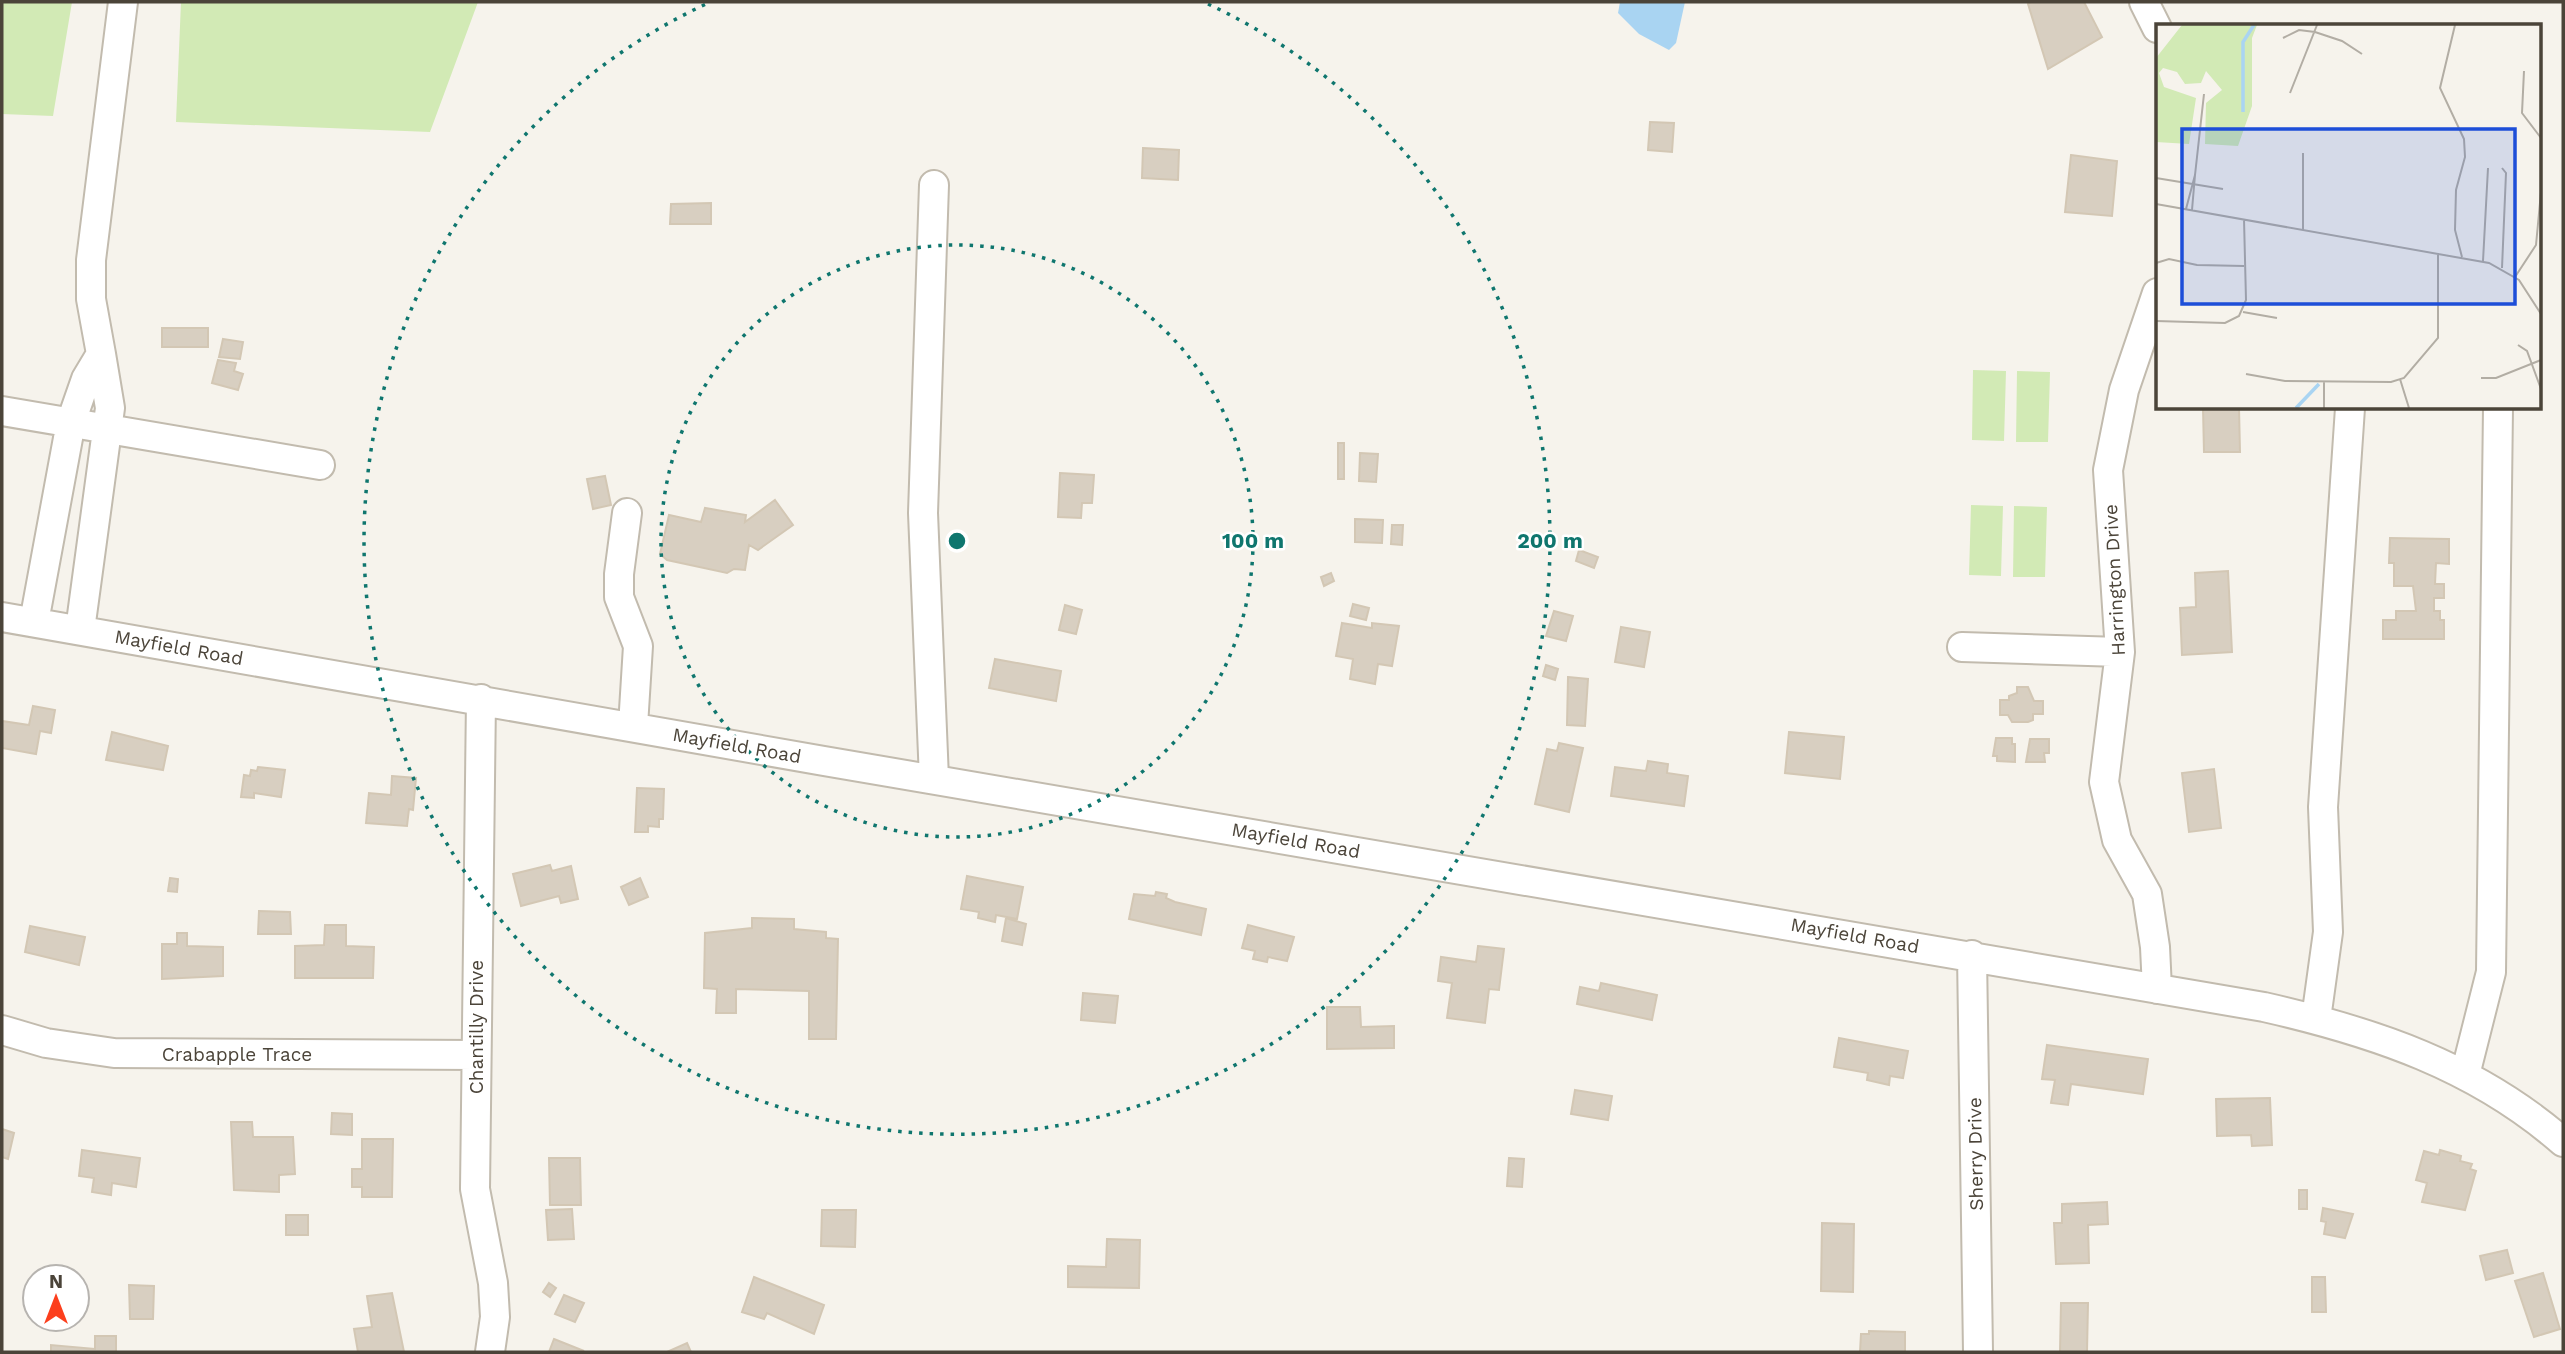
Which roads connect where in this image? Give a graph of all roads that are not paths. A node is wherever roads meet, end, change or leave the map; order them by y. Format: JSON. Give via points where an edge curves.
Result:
{"nodes":[{"id":1,"x":124,"y":2,"type":"edge"},
{"id":2,"x":2144,"y":2,"type":"edge"},
{"id":3,"x":2156,"y":26,"type":"edge"},
{"id":4,"x":934,"y":185,"type":"dead end"},
{"id":5,"x":2156,"y":296,"type":"edge"},
{"id":6,"x":101,"y":354,"type":"junction"},
{"id":7,"x":2350,"y":410,"type":"edge"},
{"id":8,"x":2498,"y":410,"type":"edge"},
{"id":9,"x":2,"y":411,"type":"edge"},
{"id":10,"x":71,"y":422,"type":"junction"},
{"id":11,"x":107,"y":429,"type":"junction"},
{"id":12,"x":320,"y":465,"type":"dead end"},
{"id":13,"x":627,"y":513,"type":"dead end"},
{"id":14,"x":2,"y":617,"type":"edge"},
{"id":15,"x":34,"y":622,"type":"junction"},
{"id":16,"x":80,"y":630,"type":"junction"},
{"id":17,"x":1962,"y":647,"type":"dead end"},
{"id":18,"x":2120,"y":652,"type":"junction"},
{"id":19,"x":481,"y":699,"type":"junction"},
{"id":20,"x":633,"y":726,"type":"junction"},
{"id":21,"x":934,"y":779,"type":"junction"},
{"id":22,"x":1972,"y":955,"type":"junction"},
{"id":23,"x":2157,"y":989,"type":"junction"},
{"id":24,"x":2316,"y":1019,"type":"junction"},
{"id":25,"x":2,"y":1030,"type":"edge"},
{"id":26,"x":475,"y":1055,"type":"junction"},
{"id":27,"x":2465,"y":1075,"type":"junction"},
{"id":28,"x":2563,"y":1142,"type":"edge"},
{"id":29,"x":490,"y":1352,"type":"edge"},
{"id":30,"x":1978,"y":1352,"type":"edge"}],
"edges":[{"from":1,"to":6,"type":"street","via":[[91,260],[91,299]]},
{"from":2,"to":3,"type":"street"},
{"from":4,"to":21,"type":"street","via":[[923,513]]},
{"from":5,"to":18,"type":"street","name":"Harrington Drive","via":[[2124,390],[2108,470]]},
{"from":6,"to":10,"type":"street","via":[[86,379]]},
{"from":6,"to":11,"type":"street","via":[[110,408]]},
{"from":7,"to":24,"type":"street","via":[[2322,807],[2328,932]]},
{"from":8,"to":27,"type":"street","via":[[2491,972]]},
{"from":9,"to":10,"type":"street"},
{"from":10,"to":11,"type":"street"},
{"from":10,"to":15,"type":"street"},
{"from":11,"to":12,"type":"street"},
{"from":11,"to":16,"type":"street"},
{"from":13,"to":20,"type":"street","via":[[619,597],[638,646]]},
{"from":14,"to":15,"type":"street","name":"Mayfield Road"},
{"from":15,"to":16,"type":"street","name":"Mayfield Road"},
{"from":16,"to":19,"type":"street","name":"Mayfield Road"},
{"from":17,"to":18,"type":"street"},
{"from":18,"to":23,"type":"street","name":"Harrington Drive","via":[[2104,782],[2117,840],[2147,894]]},
{"from":19,"to":20,"type":"street","name":"Mayfield Road"},
{"from":19,"to":26,"type":"street","name":"Chantilly Drive"},
{"from":20,"to":21,"type":"street","name":"Mayfield Road"},
{"from":21,"to":22,"type":"street","name":"Mayfield Road"},
{"from":22,"to":23,"type":"street","name":"Mayfield Road"},
{"from":22,"to":30,"type":"street","name":"Sherry Drive"},
{"from":23,"to":24,"type":"street","name":"Mayfield Road"},
{"from":24,"to":27,"type":"street","name":"Mayfield Road","via":[[2366,1032]]},
{"from":25,"to":26,"type":"street","name":"Crabapple Trace","via":[[46,1043],[114,1052]]},
{"from":26,"to":29,"type":"street","name":"Chantilly Drive","via":[[475,1189],[493,1283]]},
{"from":27,"to":28,"type":"street","name":"Mayfield Road","via":[[2511,1102]]}]}
